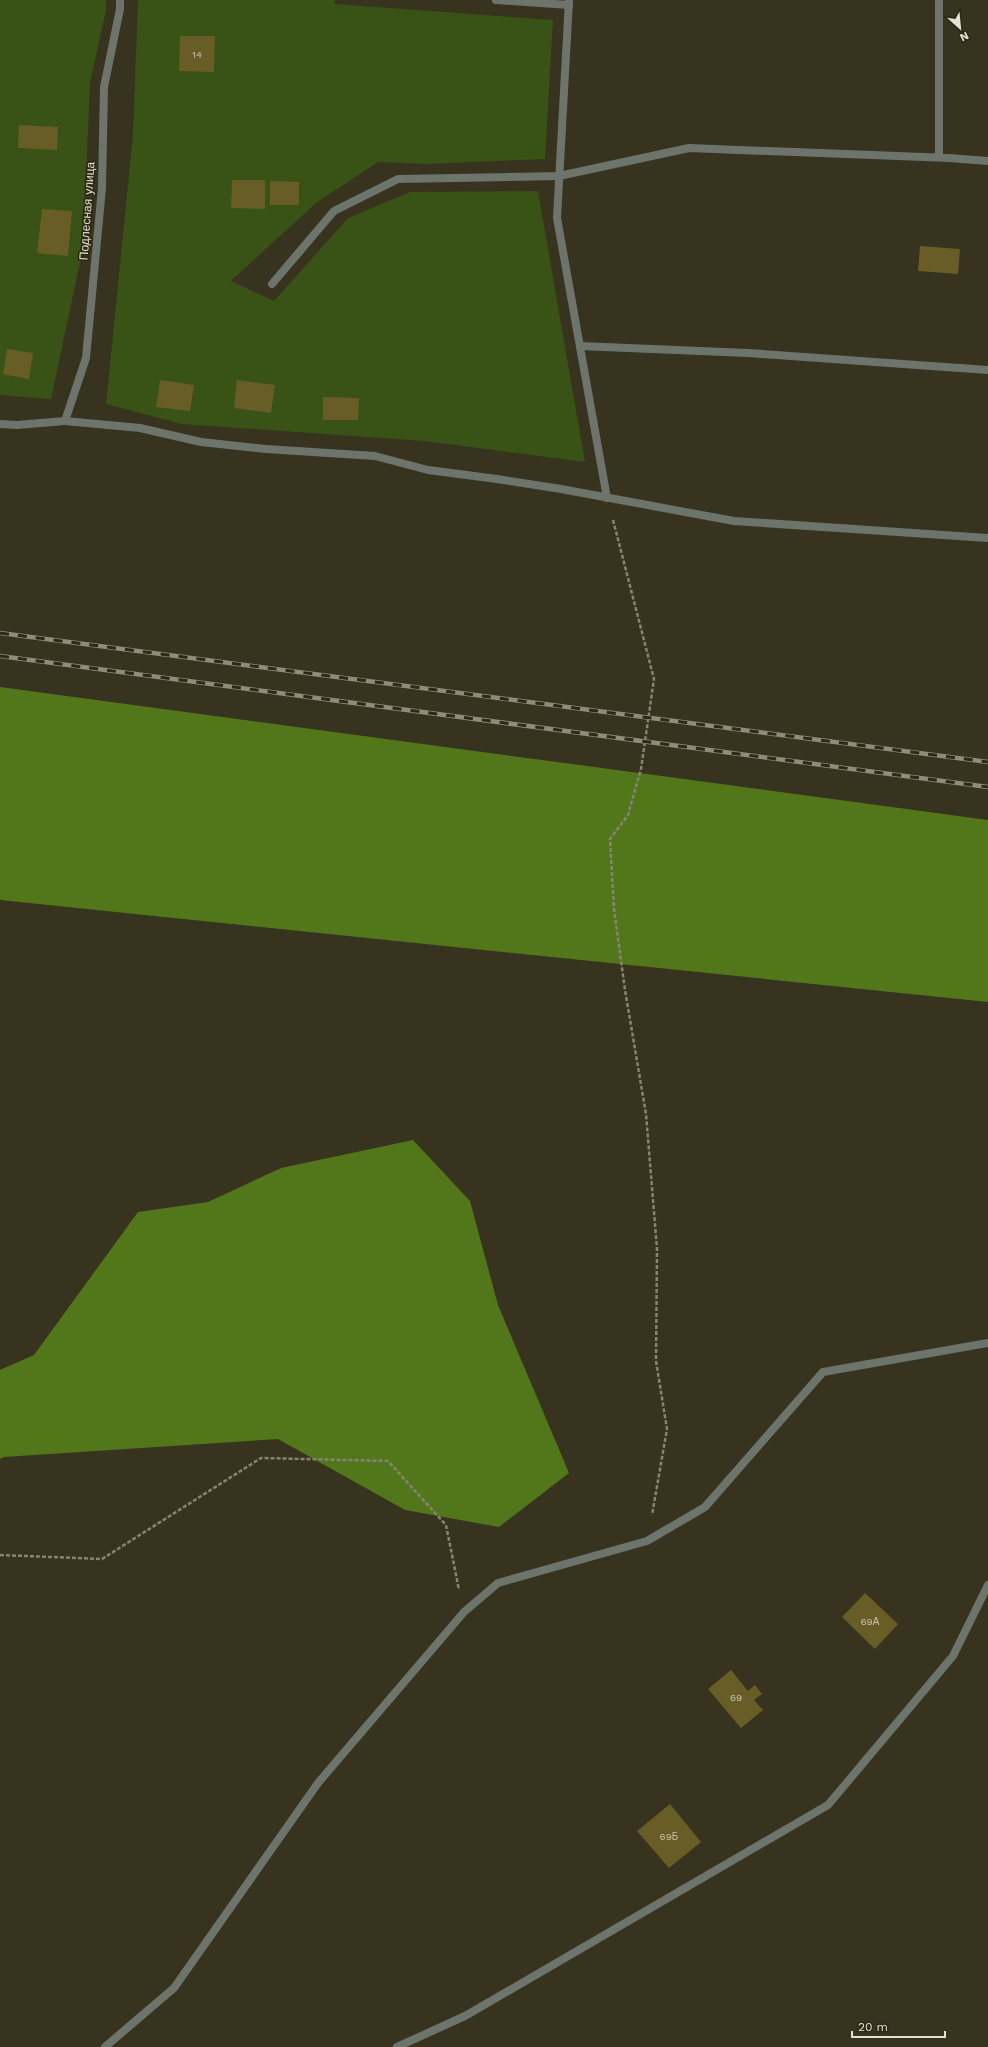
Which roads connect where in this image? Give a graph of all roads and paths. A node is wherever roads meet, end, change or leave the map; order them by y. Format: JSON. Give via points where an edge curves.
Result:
{"nodes":[{"id":1,"x":120,"y":0,"type":"edge"},
{"id":2,"x":496,"y":0,"type":"edge"},
{"id":3,"x":939,"y":0,"type":"edge"},
{"id":4,"x":569,"y":2,"type":"edge"},
{"id":5,"x":939,"y":158,"type":"junction"},
{"id":6,"x":988,"y":161,"type":"edge"},
{"id":7,"x":559,"y":176,"type":"junction"},
{"id":8,"x":272,"y":284,"type":"dead end"},
{"id":9,"x":580,"y":346,"type":"junction"},
{"id":10,"x":988,"y":370,"type":"edge"},
{"id":11,"x":65,"y":421,"type":"junction"},
{"id":12,"x":0,"y":424,"type":"edge"},
{"id":13,"x":607,"y":498,"type":"junction"},
{"id":14,"x":988,"y":538,"type":"edge"},
{"id":15,"x":988,"y":1343,"type":"edge"},
{"id":16,"x":647,"y":1541,"type":"junction"},
{"id":17,"x":0,"y":1555,"type":"edge"},
{"id":18,"x":988,"y":1585,"type":"edge"},
{"id":19,"x":464,"y":1612,"type":"junction"},
{"id":20,"x":105,"y":2047,"type":"edge"},
{"id":21,"x":397,"y":2047,"type":"edge"}],
"edges":[{"from":1,"to":11,"type":"street","name":"Подлесная улица","via":[[104,87],[102,188],[86,358]]},
{"from":2,"to":4,"type":"street"},
{"from":3,"to":5,"type":"street"},
{"from":4,"to":7,"type":"street"},
{"from":5,"to":6,"type":"street"},
{"from":5,"to":7,"type":"street","via":[[689,148]]},
{"from":7,"to":8,"type":"street","via":[[398,179],[334,211]]},
{"from":7,"to":9,"type":"street","via":[[557,218]]},
{"from":9,"to":10,"type":"street","via":[[748,353]]},
{"from":9,"to":13,"type":"street"},
{"from":11,"to":12,"type":"street"},
{"from":11,"to":13,"type":"street","via":[[140,428],[201,442],[376,456],[428,470]]},
{"from":13,"to":14,"type":"street","via":[[734,521]]},
{"from":13,"to":16,"type":"path","via":[[654,679],[641,769],[628,815],[610,840],[614,909],[646,1114],[656,1249],[656,1361],[668,1429]]},
{"from":15,"to":16,"type":"street","via":[[823,1372],[704,1506]]},
{"from":16,"to":19,"type":"street","via":[[498,1583]]},
{"from":17,"to":19,"type":"path","via":[[102,1559],[261,1458],[388,1461],[446,1525]]},
{"from":18,"to":21,"type":"street","via":[[953,1656],[828,1805],[464,2016]]},
{"from":19,"to":20,"type":"street","via":[[318,1784],[174,1988]]}]}
